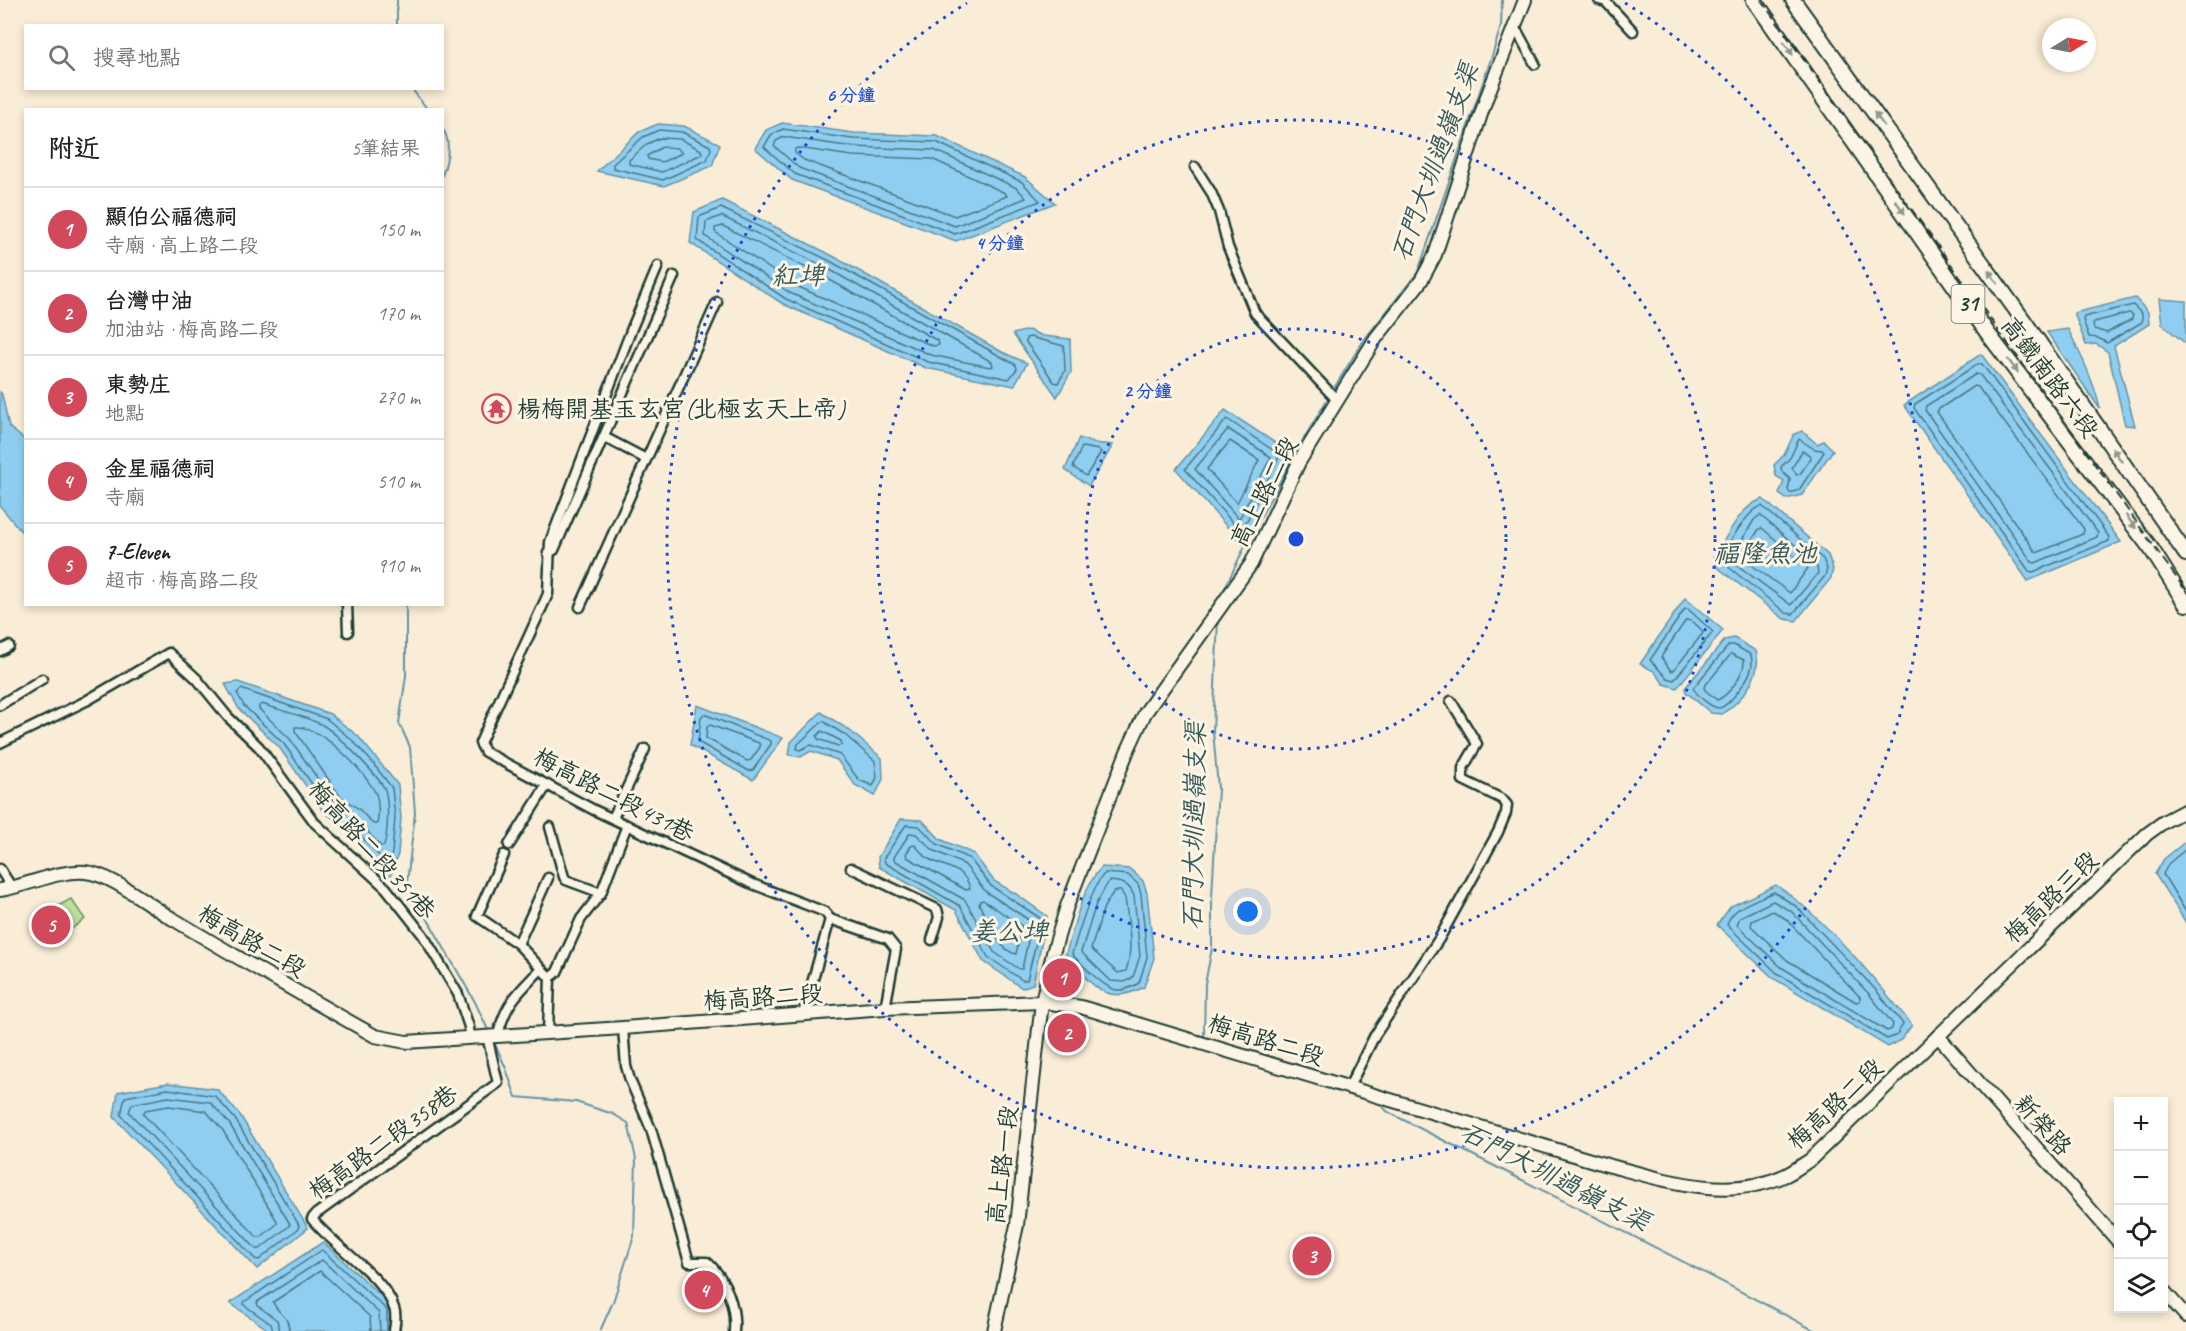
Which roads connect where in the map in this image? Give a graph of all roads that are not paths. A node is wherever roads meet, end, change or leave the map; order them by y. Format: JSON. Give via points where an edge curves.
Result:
{"nodes":[{"id":1,"x":1526,"y":0,"type":"edge"},
{"id":2,"x":1599,"y":0,"type":"edge"},
{"id":3,"x":1754,"y":0,"type":"edge"},
{"id":4,"x":1793,"y":0,"type":"edge"},
{"id":5,"x":1515,"y":27,"type":"junction"},
{"id":6,"x":1633,"y":31,"type":"dead end"},
{"id":7,"x":1535,"y":64,"type":"dead end"},
{"id":8,"x":1195,"y":167,"type":"dead end"},
{"id":9,"x":658,"y":266,"type":"dead end"},
{"id":10,"x":674,"y":276,"type":"dead end"},
{"id":11,"x":717,"y":302,"type":"dead end"},
{"id":12,"x":1336,"y":399,"type":"junction"},
{"id":13,"x":604,"y":437,"type":"junction"},
{"id":14,"x":646,"y":459,"type":"junction"},
{"id":15,"x":548,"y":553,"type":"junction"},
{"id":16,"x":2186,"y":554,"type":"edge"},
{"id":17,"x":2186,"y":604,"type":"edge"},
{"id":18,"x":347,"y":606,"type":"edge"},
{"id":19,"x":580,"y":607,"type":"dead end"},
{"id":20,"x":348,"y":632,"type":"dead end"},
{"id":21,"x":9,"y":646,"type":"dead end"},
{"id":22,"x":0,"y":651,"type":"edge"},
{"id":23,"x":42,"y":679,"type":"dead end"},
{"id":24,"x":1451,"y":701,"type":"dead end"},
{"id":25,"x":0,"y":705,"type":"edge"},
{"id":26,"x":0,"y":743,"type":"edge"},
{"id":27,"x":645,"y":749,"type":"dead end"},
{"id":28,"x":547,"y":784,"type":"junction"},
{"id":29,"x":2186,"y":810,"type":"edge"},
{"id":30,"x":613,"y":818,"type":"junction"},
{"id":31,"x":627,"y":825,"type":"junction"},
{"id":32,"x":550,"y":827,"type":"dead end"},
{"id":33,"x":509,"y":845,"type":"dead end"},
{"id":34,"x":504,"y":855,"type":"dead end"},
{"id":35,"x":851,"y":868,"type":"dead end"},
{"id":36,"x":0,"y":870,"type":"edge"},
{"id":37,"x":548,"y":878,"type":"dead end"},
{"id":38,"x":6,"y":889,"type":"edge"},
{"id":39,"x":601,"y":893,"type":"junction"},
{"id":40,"x":830,"y":919,"type":"junction"},
{"id":41,"x":932,"y":940,"type":"dead end"},
{"id":42,"x":518,"y":944,"type":"junction"},
{"id":43,"x":541,"y":969,"type":"junction"},
{"id":44,"x":550,"y":978,"type":"junction"},
{"id":45,"x":1042,"y":1002,"type":"junction"},
{"id":46,"x":885,"y":1008,"type":"junction"},
{"id":47,"x":803,"y":1015,"type":"junction"},
{"id":48,"x":1951,"y":1023,"type":"joint"},
{"id":49,"x":623,"y":1028,"type":"junction"},
{"id":50,"x":548,"y":1032,"type":"junction"},
{"id":51,"x":493,"y":1035,"type":"junction"},
{"id":52,"x":1938,"y":1036,"type":"junction"},
{"id":53,"x":470,"y":1038,"type":"junction"},
{"id":54,"x":1351,"y":1083,"type":"junction"},
{"id":55,"x":2114,"y":1236,"type":"edge"},
{"id":56,"x":2168,"y":1296,"type":"edge"},
{"id":57,"x":2186,"y":1316,"type":"edge"},
{"id":58,"x":394,"y":1331,"type":"edge"},
{"id":59,"x":734,"y":1331,"type":"edge"},
{"id":60,"x":994,"y":1331,"type":"edge"}],
"edges":[{"from":1,"to":5,"type":"street","name":"高上路二段"},
{"from":2,"to":6,"type":"street","via":[[1606,2]]},
{"from":3,"to":17,"type":"main road","name":"高鐵南路六段","number":"31","one_way":true,"via":[[1989,335],[2152,550]]},
{"from":16,"to":4,"type":"main road","name":"高鐵南路六段","number":"31","one_way":true},
{"from":5,"to":7,"type":"street"},
{"from":5,"to":12,"type":"street","name":"高上路二段","via":[[1486,99],[1436,255]]},
{"from":8,"to":12,"type":"street","via":[[1219,211],[1228,247],[1255,313]]},
{"from":9,"to":15,"type":"street","name":"梅高路二段431巷"},
{"from":10,"to":13,"type":"street"},
{"from":11,"to":14,"type":"street"},
{"from":12,"to":45,"type":"street","name":"高上路二段","via":[[1299,462],[1251,564],[1145,713],[1067,906]]},
{"from":13,"to":14,"type":"street"},
{"from":13,"to":15,"type":"street","via":[[554,550]]},
{"from":14,"to":19,"type":"street"},
{"from":15,"to":28,"type":"street","name":"梅高路二段431巷","via":[[548,594],[480,743],[485,752]]},
{"from":18,"to":20,"type":"street"},
{"from":21,"to":22,"type":"street"},
{"from":23,"to":25,"type":"street"},
{"from":24,"to":54,"type":"street","via":[[1477,744],[1463,768],[1463,780],[1502,799],[1507,805],[1506,813],[1439,939],[1375,1035]]},
{"from":26,"to":53,"type":"street","name":"梅高路二段351巷","via":[[86,701],[169,653],[259,747],[315,823],[386,888],[423,936],[458,994]]},
{"from":27,"to":30,"type":"street"},
{"from":28,"to":30,"type":"street","name":"梅高路二段431巷"},
{"from":28,"to":33,"type":"street"},
{"from":29,"to":48,"type":"street","name":"梅高路三段","via":[[2147,834]]},
{"from":30,"to":31,"type":"street","name":"梅高路二段431巷"},
{"from":31,"to":39,"type":"street"},
{"from":31,"to":40,"type":"street","name":"梅高路二段431巷","via":[[750,883],[825,912]]},
{"from":32,"to":39,"type":"street","via":[[564,877]]},
{"from":34,"to":42,"type":"street","via":[[477,916]]},
{"from":35,"to":41,"type":"street","via":[[937,909],[939,916]]},
{"from":36,"to":38,"type":"street"},
{"from":37,"to":42,"type":"street"},
{"from":38,"to":53,"type":"street","name":"梅高路二段","via":[[83,872],[104,876],[375,1036],[405,1042]]},
{"from":39,"to":44,"type":"street","via":[[581,920],[557,972]]},
{"from":40,"to":46,"type":"street","name":"梅高路二段431巷","via":[[893,943],[896,949]]},
{"from":40,"to":47,"type":"street"},
{"from":42,"to":43,"type":"street"},
{"from":43,"to":44,"type":"street"},
{"from":43,"to":51,"type":"street","via":[[512,1000]]},
{"from":44,"to":50,"type":"street"},
{"from":45,"to":46,"type":"street","name":"梅高路二段"},
{"from":45,"to":54,"type":"street","name":"梅高路二段","via":[[1081,1007]]},
{"from":45,"to":60,"type":"street","name":"高上路一段","via":[[1017,1225]]},
{"from":46,"to":47,"type":"street","name":"梅高路二段"},
{"from":47,"to":49,"type":"street","name":"梅高路二段"},
{"from":48,"to":52,"type":"street","name":"梅高路二段"},
{"from":49,"to":50,"type":"street","name":"梅高路二段"},
{"from":49,"to":59,"type":"street","via":[[630,1080],[651,1129],[689,1262],[707,1262],[721,1279],[731,1302]]},
{"from":50,"to":51,"type":"street","name":"梅高路二段"},
{"from":51,"to":53,"type":"street","name":"梅高路二段"},
{"from":51,"to":58,"type":"street","name":"梅高路二段358巷","via":[[498,1083],[312,1219],[388,1296],[394,1307]]},
{"from":52,"to":54,"type":"street","name":"梅高路二段","via":[[1810,1160],[1787,1175],[1737,1188],[1683,1184],[1607,1165],[1370,1093]]},
{"from":52,"to":55,"type":"street","name":"新榮路"},
{"from":56,"to":57,"type":"street"}]}
